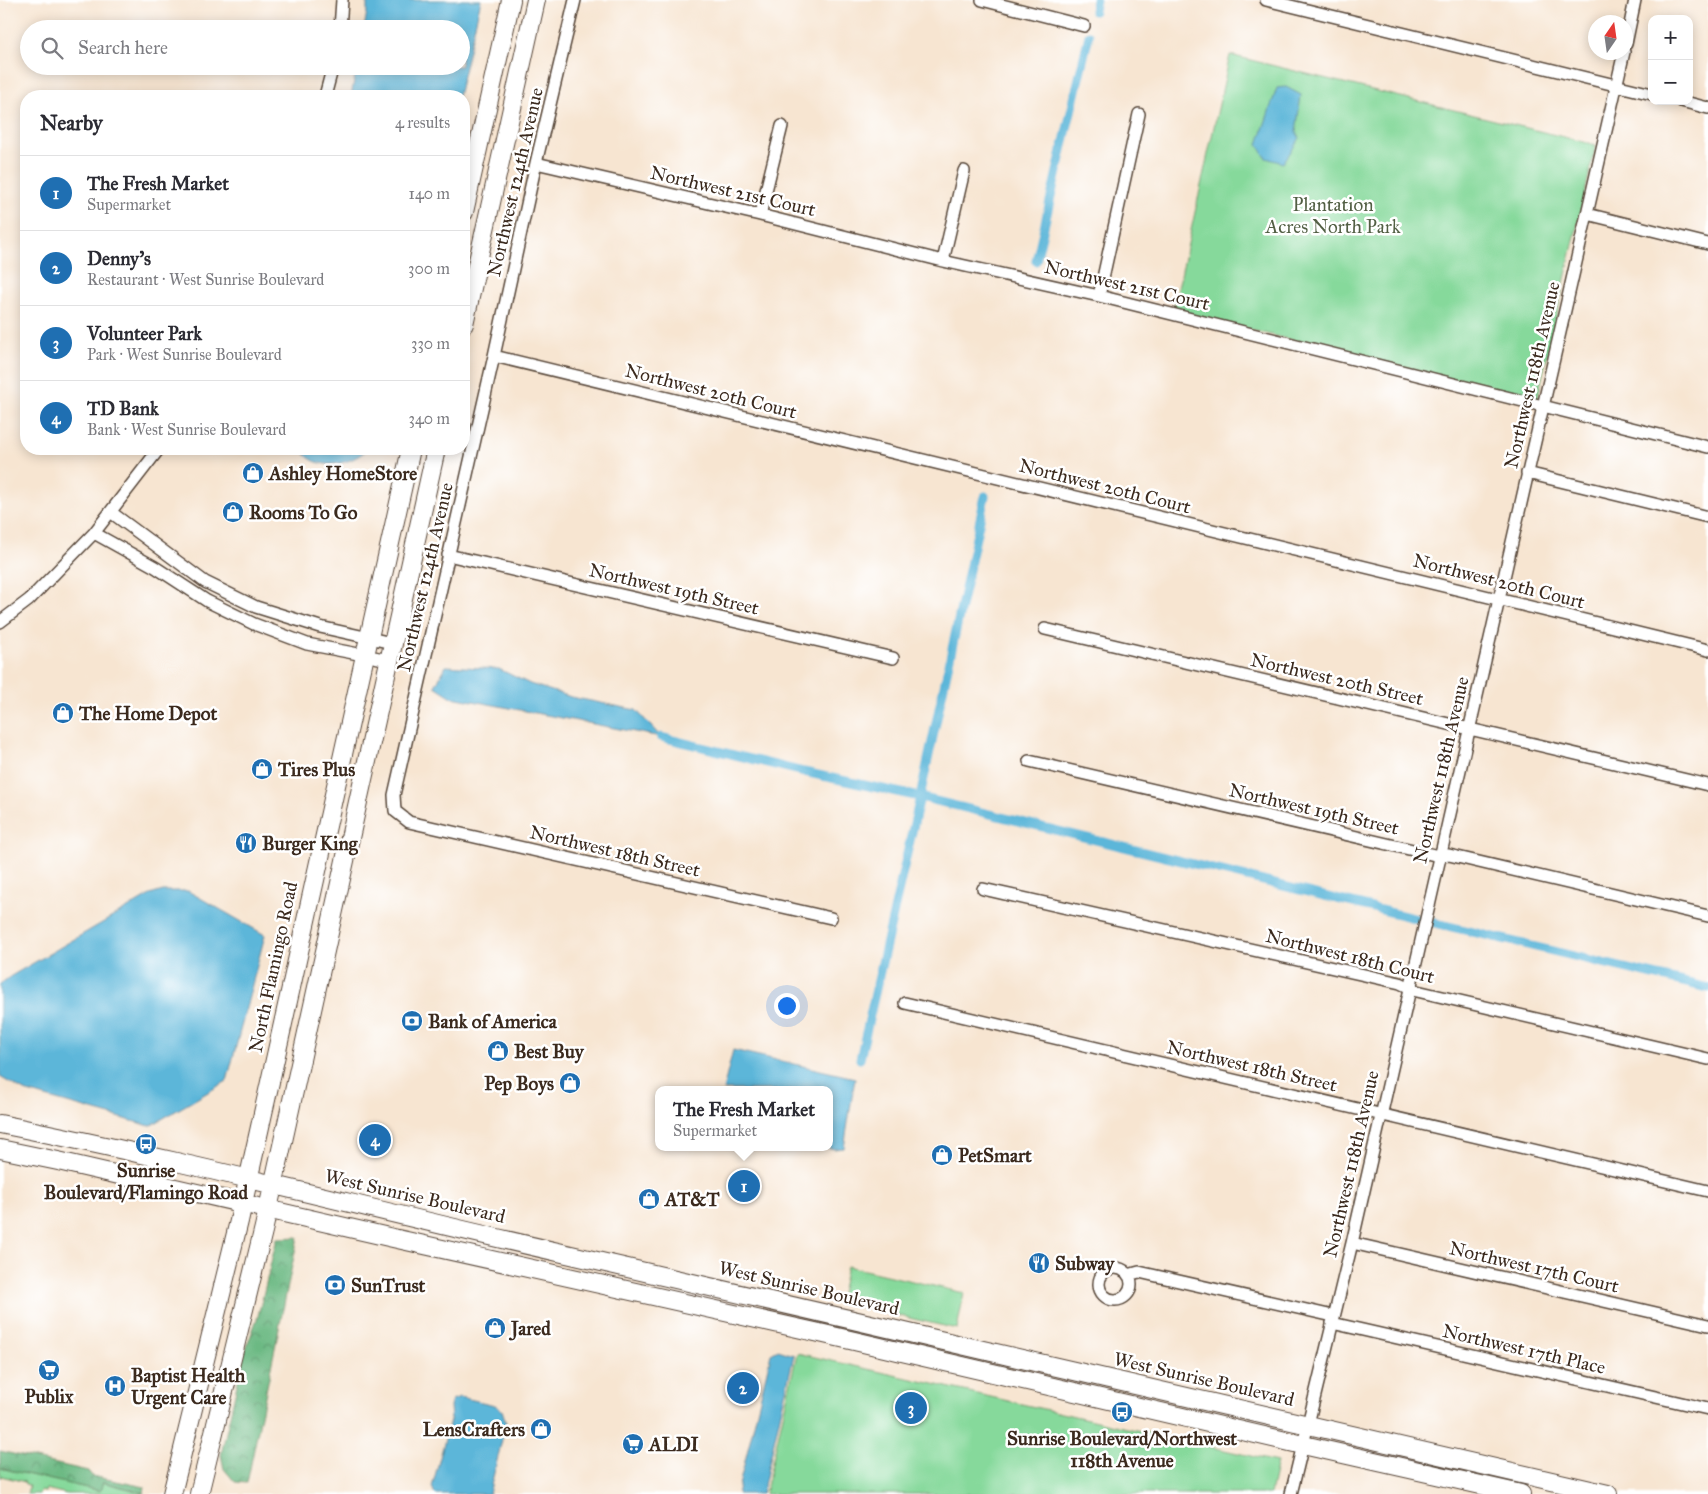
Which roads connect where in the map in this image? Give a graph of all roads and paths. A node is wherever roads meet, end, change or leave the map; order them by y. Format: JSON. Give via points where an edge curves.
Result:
{"nodes":[{"id":1,"x":342,"y":0,"type":"edge"},
{"id":2,"x":511,"y":0,"type":"edge"},
{"id":3,"x":536,"y":0,"type":"edge"},
{"id":4,"x":575,"y":0,"type":"edge"},
{"id":5,"x":982,"y":0,"type":"edge"},
{"id":6,"x":1266,"y":0,"type":"edge"},
{"id":7,"x":1635,"y":0,"type":"edge"},
{"id":8,"x":1632,"y":15,"type":"edge"},
{"id":9,"x":341,"y":20,"type":"edge"},
{"id":10,"x":1084,"y":26,"type":"dead end"},
{"id":11,"x":1622,"y":60,"type":"edge"},
{"id":12,"x":331,"y":75,"type":"edge"},
{"id":13,"x":1616,"y":85,"type":"junction"},
{"id":14,"x":327,"y":90,"type":"edge"},
{"id":15,"x":1648,"y":93,"type":"edge"},
{"id":16,"x":1693,"y":104,"type":"edge"},
{"id":17,"x":1708,"y":108,"type":"edge"},
{"id":18,"x":1139,"y":114,"type":"dead end"},
{"id":19,"x":782,"y":126,"type":"dead end"},
{"id":20,"x":536,"y":164,"type":"junction"},
{"id":21,"x":964,"y":171,"type":"dead end"},
{"id":22,"x":470,"y":185,"type":"edge"},
{"id":23,"x":1587,"y":214,"type":"junction"},
{"id":24,"x":760,"y":215,"type":"junction"},
{"id":25,"x":1708,"y":244,"type":"edge"},
{"id":26,"x":943,"y":261,"type":"junction"},
{"id":27,"x":1099,"y":296,"type":"junction"},
{"id":28,"x":470,"y":297,"type":"edge"},
{"id":29,"x":494,"y":356,"type":"junction"},
{"id":30,"x":1542,"y":406,"type":"junction"},
{"id":31,"x":1708,"y":447,"type":"edge"},
{"id":32,"x":155,"y":455,"type":"edge"},
{"id":33,"x":410,"y":455,"type":"edge"},
{"id":34,"x":435,"y":455,"type":"edge"},
{"id":35,"x":1527,"y":473,"type":"junction"},
{"id":36,"x":112,"y":512,"type":"junction"},
{"id":37,"x":1708,"y":517,"type":"edge"},
{"id":38,"x":94,"y":533,"type":"junction"},
{"id":39,"x":448,"y":555,"type":"junction"},
{"id":40,"x":1498,"y":599,"type":"junction"},
{"id":41,"x":0,"y":622,"type":"edge"},
{"id":42,"x":1045,"y":629,"type":"dead end"},
{"id":43,"x":368,"y":638,"type":"junction"},
{"id":44,"x":1708,"y":650,"type":"edge"},
{"id":45,"x":391,"y":651,"type":"junction"},
{"id":46,"x":364,"y":656,"type":"junction"},
{"id":47,"x":893,"y":658,"type":"dead end"},
{"id":48,"x":1470,"y":728,"type":"junction"},
{"id":49,"x":1029,"y":761,"type":"dead end"},
{"id":50,"x":1708,"y":785,"type":"edge"},
{"id":51,"x":395,"y":811,"type":"joint"},
{"id":52,"x":1440,"y":856,"type":"junction"},
{"id":53,"x":983,"y":889,"type":"dead end"},
{"id":54,"x":1708,"y":916,"type":"edge"},
{"id":55,"x":831,"y":918,"type":"dead end"},
{"id":56,"x":1409,"y":987,"type":"junction"},
{"id":57,"x":905,"y":1003,"type":"dead end"},
{"id":58,"x":1708,"y":1060,"type":"edge"},
{"id":59,"x":1380,"y":1114,"type":"junction"},
{"id":60,"x":0,"y":1124,"type":"edge"},
{"id":61,"x":0,"y":1149,"type":"edge"},
{"id":62,"x":248,"y":1178,"type":"junction"},
{"id":63,"x":273,"y":1184,"type":"junction"},
{"id":64,"x":1708,"y":1191,"type":"edge"},
{"id":65,"x":243,"y":1203,"type":"junction"},
{"id":66,"x":268,"y":1208,"type":"junction"},
{"id":67,"x":1352,"y":1243,"type":"junction"},
{"id":68,"x":1128,"y":1275,"type":"dead end"},
{"id":69,"x":1332,"y":1319,"type":"junction"},
{"id":70,"x":1708,"y":1325,"type":"edge"},
{"id":71,"x":1708,"y":1409,"type":"edge"},
{"id":72,"x":1308,"y":1425,"type":"junction"},
{"id":73,"x":1304,"y":1445,"type":"junction"},
{"id":74,"x":172,"y":1494,"type":"edge"},
{"id":75,"x":199,"y":1494,"type":"edge"},
{"id":76,"x":1291,"y":1494,"type":"edge"},
{"id":77,"x":1521,"y":1494,"type":"edge"},
{"id":78,"x":1608,"y":1494,"type":"edge"}],
"edges":[{"from":1,"to":9,"type":"street"},
{"from":2,"to":22,"type":"highway"},
{"from":3,"to":28,"type":"highway"},
{"from":4,"to":20,"type":"street","name":"Northwest 124th Avenue"},
{"from":5,"to":10,"type":"street"},
{"from":6,"to":13,"type":"street"},
{"from":7,"to":8,"type":"street"},
{"from":11,"to":13,"type":"street","name":"Northwest 118th Avenue"},
{"from":12,"to":14,"type":"street"},
{"from":13,"to":15,"type":"street"},
{"from":13,"to":23,"type":"street","name":"Northwest 118th Avenue"},
{"from":16,"to":17,"type":"street"},
{"from":18,"to":27,"type":"street"},
{"from":19,"to":24,"type":"street"},
{"from":20,"to":24,"type":"street","name":"Northwest 21st Court"},
{"from":20,"to":29,"type":"street","name":"Northwest 124th Avenue"},
{"from":21,"to":26,"type":"street"},
{"from":23,"to":25,"type":"street"},
{"from":23,"to":30,"type":"street","name":"Northwest 118th Avenue"},
{"from":24,"to":26,"type":"street","name":"Northwest 21st Court"},
{"from":26,"to":27,"type":"street","name":"Northwest 21st Court"},
{"from":27,"to":30,"type":"street","name":"Northwest 21st Court"},
{"from":29,"to":39,"type":"street","name":"Northwest 124th Avenue"},
{"from":29,"to":40,"type":"street","name":"Northwest 20th Court"},
{"from":30,"to":31,"type":"street","name":"Northwest 21st Court"},
{"from":30,"to":35,"type":"street","name":"Northwest 118th Avenue"},
{"from":32,"to":36,"type":"street"},
{"from":33,"to":43,"type":"highway","name":"North Flamingo Road"},
{"from":34,"to":45,"type":"highway"},
{"from":35,"to":37,"type":"street"},
{"from":35,"to":40,"type":"street","name":"Northwest 118th Avenue"},
{"from":36,"to":38,"type":"street"},
{"from":36,"to":43,"type":"street","via":[[206,582],[256,606],[320,627]]},
{"from":38,"to":41,"type":"street","via":[[29,600]]},
{"from":38,"to":46,"type":"street","via":[[207,601],[254,624],[308,644]]},
{"from":39,"to":47,"type":"street","name":"Northwest 19th Street"},
{"from":39,"to":51,"type":"street","name":"Northwest 124th Avenue","via":[[394,795]]},
{"from":40,"to":44,"type":"street","name":"Northwest 20th Court"},
{"from":40,"to":48,"type":"street","name":"Northwest 118th Avenue"},
{"from":42,"to":48,"type":"street","name":"Northwest 20th Street"},
{"from":43,"to":45,"type":"street"},
{"from":43,"to":46,"type":"highway","name":"North Flamingo Road"},
{"from":45,"to":46,"type":"street"},
{"from":45,"to":63,"type":"highway"},
{"from":46,"to":62,"type":"highway","name":"North Flamingo Road"},
{"from":48,"to":50,"type":"street","name":"Northwest 20th Street"},
{"from":48,"to":52,"type":"street","name":"Northwest 118th Avenue"},
{"from":49,"to":52,"type":"street","name":"Northwest 19th Street"},
{"from":51,"to":55,"type":"street","name":"Northwest 18th Street","via":[[409,822]]},
{"from":52,"to":54,"type":"street","name":"Northwest 19th Street","via":[[1450,855]]},
{"from":52,"to":56,"type":"street","name":"Northwest 118th Avenue"},
{"from":53,"to":56,"type":"street","name":"Northwest 18th Court"},
{"from":56,"to":58,"type":"street","name":"Northwest 18th Court"},
{"from":56,"to":59,"type":"street","name":"Northwest 118th Avenue"},
{"from":57,"to":59,"type":"street","name":"Northwest 18th Street"},
{"from":59,"to":64,"type":"street","name":"Northwest 18th Street"},
{"from":59,"to":67,"type":"street","name":"Northwest 118th Avenue"},
{"from":60,"to":62,"type":"highway","name":"West Sunrise Boulevard"},
{"from":61,"to":65,"type":"highway"},
{"from":62,"to":63,"type":"highway","name":"West Sunrise Boulevard"},
{"from":62,"to":65,"type":"highway","name":"North Flamingo Road"},
{"from":63,"to":66,"type":"highway"},
{"from":63,"to":72,"type":"highway","name":"West Sunrise Boulevard"},
{"from":65,"to":66,"type":"highway"},
{"from":65,"to":74,"type":"highway","name":"North Flamingo Road"},
{"from":66,"to":73,"type":"highway"},
{"from":66,"to":75,"type":"highway"},
{"from":67,"to":69,"type":"street","name":"Northwest 118th Avenue"},
{"from":67,"to":70,"type":"street","name":"Northwest 17th Court"},
{"from":68,"to":69,"type":"street","name":"Northwest 17th Place","via":[[1139,1272]]},
{"from":69,"to":71,"type":"street","name":"Northwest 17th Place"},
{"from":69,"to":72,"type":"street","name":"Northwest 118th Avenue"},
{"from":72,"to":73,"type":"street","name":"Northwest 118th Avenue"},
{"from":72,"to":78,"type":"highway","name":"West Sunrise Boulevard"},
{"from":73,"to":76,"type":"street","name":"Northwest 118th Avenue"},
{"from":73,"to":77,"type":"highway"}]}
